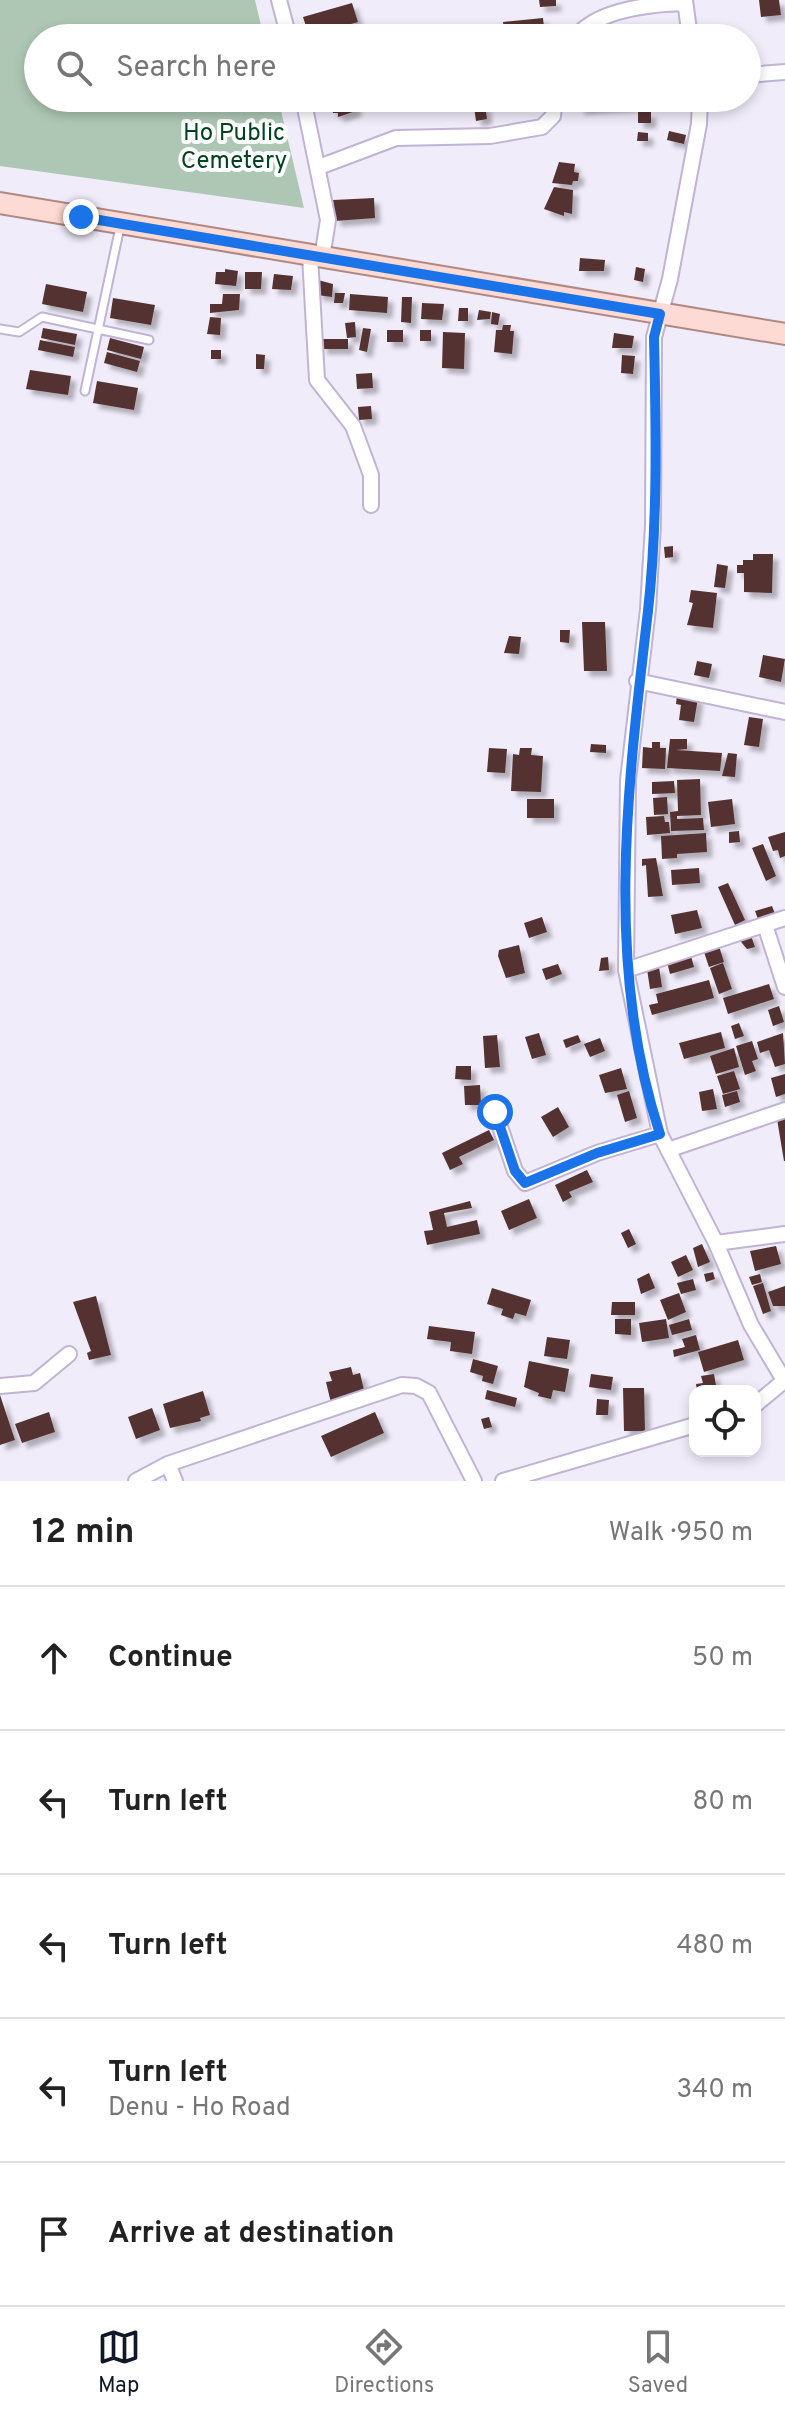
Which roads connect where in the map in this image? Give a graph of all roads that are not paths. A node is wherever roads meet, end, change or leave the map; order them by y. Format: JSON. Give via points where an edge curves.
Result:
{"nodes":[{"id":1,"x":279,"y":0,"type":"edge"},
{"id":2,"x":685,"y":2,"type":"edge"},
{"id":3,"x":285,"y":24,"type":"edge"},
{"id":4,"x":593,"y":24,"type":"edge"},
{"id":5,"x":688,"y":24,"type":"edge"},
{"id":6,"x":785,"y":72,"type":"edge"},
{"id":7,"x":761,"y":74,"type":"edge"},
{"id":8,"x":306,"y":112,"type":"edge"},
{"id":9,"x":553,"y":112,"type":"edge"},
{"id":10,"x":698,"y":112,"type":"edge"},
{"id":11,"x":319,"y":167,"type":"junction"},
{"id":12,"x":0,"y":203,"type":"edge"},
{"id":13,"x":120,"y":225,"type":"junction"},
{"id":14,"x":316,"y":257,"type":"junction"},
{"id":15,"x":660,"y":314,"type":"junction"},
{"id":16,"x":0,"y":329,"type":"edge"},
{"id":17,"x":97,"y":329,"type":"junction"},
{"id":18,"x":785,"y":334,"type":"edge"},
{"id":19,"x":149,"y":340,"type":"dead end"},
{"id":20,"x":85,"y":391,"type":"dead end"},
{"id":21,"x":371,"y":505,"type":"dead end"},
{"id":22,"x":637,"y":681,"type":"junction"},
{"id":23,"x":785,"y":712,"type":"edge"},
{"id":24,"x":785,"y":918,"type":"edge"},
{"id":25,"x":765,"y":925,"type":"junction"},
{"id":26,"x":626,"y":970,"type":"junction"},
{"id":27,"x":785,"y":987,"type":"edge"},
{"id":28,"x":785,"y":1110,"type":"edge"},
{"id":29,"x":495,"y":1112,"type":"dead end"},
{"id":30,"x":660,"y":1134,"type":"junction"},
{"id":31,"x":668,"y":1150,"type":"junction"},
{"id":32,"x":785,"y":1234,"type":"edge"},
{"id":33,"x":716,"y":1243,"type":"junction"},
{"id":34,"x":69,"y":1354,"type":"dead end"},
{"id":35,"x":785,"y":1382,"type":"edge"},
{"id":36,"x":0,"y":1386,"type":"edge"},
{"id":37,"x":761,"y":1400,"type":"edge"},
{"id":38,"x":689,"y":1427,"type":"edge"},
{"id":39,"x":168,"y":1464,"type":"junction"},
{"id":40,"x":136,"y":1481,"type":"edge"},
{"id":41,"x":175,"y":1481,"type":"edge"},
{"id":42,"x":474,"y":1481,"type":"edge"},
{"id":43,"x":503,"y":1481,"type":"edge"}],
"edges":[{"from":1,"to":3,"type":"street"},
{"from":2,"to":4,"type":"street","via":[[638,8]]},
{"from":2,"to":5,"type":"street"},
{"from":6,"to":7,"type":"street"},
{"from":8,"to":11,"type":"street"},
{"from":9,"to":11,"type":"street","via":[[542,127],[490,136],[396,138]]},
{"from":10,"to":15,"type":"street"},
{"from":11,"to":14,"type":"street","via":[[328,220]]},
{"from":12,"to":13,"type":"main road"},
{"from":13,"to":14,"type":"main road"},
{"from":13,"to":17,"type":"lane"},
{"from":14,"to":15,"type":"main road"},
{"from":14,"to":21,"type":"street","via":[[317,380],[353,426],[370,471]]},
{"from":15,"to":18,"type":"main road"},
{"from":15,"to":22,"type":"street","via":[[654,337],[648,609]]},
{"from":16,"to":17,"type":"lane","via":[[19,332],[42,317]]},
{"from":17,"to":19,"type":"lane"},
{"from":17,"to":20,"type":"lane"},
{"from":22,"to":23,"type":"street"},
{"from":22,"to":26,"type":"street","via":[[628,780]]},
{"from":24,"to":25,"type":"street"},
{"from":25,"to":26,"type":"street"},
{"from":25,"to":27,"type":"street"},
{"from":26,"to":30,"type":"street"},
{"from":28,"to":31,"type":"street"},
{"from":29,"to":30,"type":"street","via":[[515,1171],[525,1183]]},
{"from":30,"to":31,"type":"street"},
{"from":31,"to":33,"type":"street"},
{"from":32,"to":33,"type":"street"},
{"from":33,"to":35,"type":"street","via":[[751,1325]]},
{"from":34,"to":36,"type":"street","via":[[34,1383]]},
{"from":35,"to":37,"type":"street"},
{"from":38,"to":43,"type":"street"},
{"from":39,"to":40,"type":"street"},
{"from":39,"to":41,"type":"street"},
{"from":39,"to":42,"type":"street","via":[[402,1385],[429,1393]]}]}
